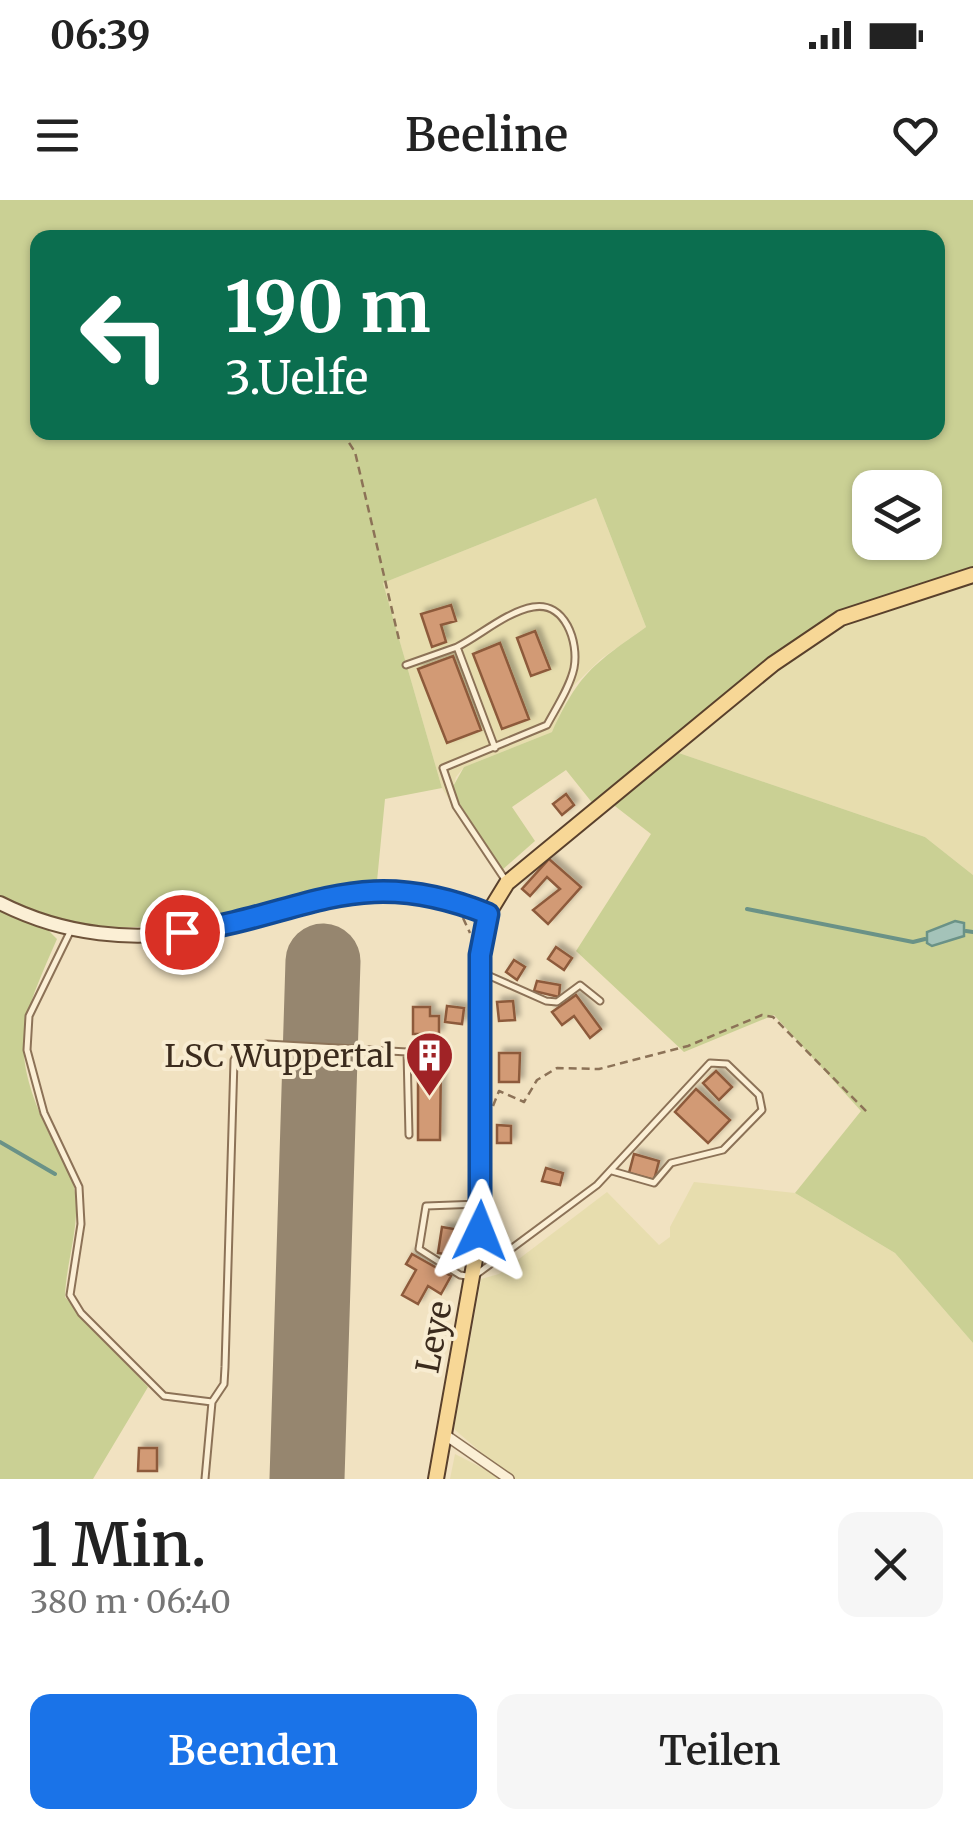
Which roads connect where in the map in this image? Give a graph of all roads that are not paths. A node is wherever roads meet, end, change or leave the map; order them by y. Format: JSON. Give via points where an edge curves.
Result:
{"nodes":[{"id":1,"x":973,"y":576,"type":"edge"},
{"id":2,"x":457,"y":647,"type":"junction"},
{"id":3,"x":406,"y":665,"type":"dead end"},
{"id":4,"x":495,"y":748,"type":"junction"},
{"id":5,"x":508,"y":883,"type":"junction"},
{"id":6,"x":0,"y":903,"type":"edge"},
{"id":7,"x":488,"y":914,"type":"junction"},
{"id":8,"x":71,"y":930,"type":"junction"},
{"id":9,"x":480,"y":972,"type":"junction"},
{"id":10,"x":600,"y":1001,"type":"dead end"},
{"id":11,"x":409,"y":1135,"type":"dead end"},
{"id":12,"x":612,"y":1171,"type":"junction"},
{"id":13,"x":481,"y":1204,"type":"junction"},
{"id":14,"x":473,"y":1278,"type":"junction"},
{"id":15,"x":212,"y":1402,"type":"junction"},
{"id":16,"x":444,"y":1434,"type":"junction"},
{"id":17,"x":205,"y":1479,"type":"edge"},
{"id":18,"x":436,"y":1479,"type":"edge"},
{"id":19,"x":509,"y":1479,"type":"edge"}],
"edges":[{"from":1,"to":5,"type":"main road","via":[[869,606],[809,636]]},
{"from":2,"to":3,"type":"lane"},
{"from":2,"to":4,"type":"lane"},
{"from":2,"to":4,"type":"lane","via":[[534,606],[562,616],[572,636],[574,667],[547,725]]},
{"from":4,"to":5,"type":"lane","via":[[443,768],[456,806]]},
{"from":5,"to":7,"type":"main road"},
{"from":6,"to":8,"type":"street"},
{"from":7,"to":8,"type":"street","via":[[419,894],[356,891],[175,933]]},
{"from":7,"to":9,"type":"main road","name":"Leye"},
{"from":8,"to":15,"type":"lane","via":[[29,1016],[27,1050],[44,1114],[79,1187],[81,1224],[70,1295],[164,1396]]},
{"from":9,"to":10,"type":"lane","via":[[546,1001],[557,1002],[580,985]]},
{"from":9,"to":13,"type":"main road","name":"Leye"},
{"from":11,"to":15,"type":"lane","via":[[407,1052],[267,1044],[240,1050],[234,1060],[226,1368]]},
{"from":12,"to":12,"type":"lane","via":[[654,1183],[670,1163],[718,1153],[762,1110],[759,1096],[726,1064],[710,1063]]},
{"from":12,"to":14,"type":"lane"},
{"from":13,"to":14,"type":"main road","name":"Leye"},
{"from":13,"to":14,"type":"lane","via":[[426,1206],[418,1245]]},
{"from":14,"to":16,"type":"main road","name":"Leye"},
{"from":15,"to":17,"type":"lane"},
{"from":16,"to":18,"type":"main road","name":"Leye"},
{"from":16,"to":19,"type":"street"}]}
